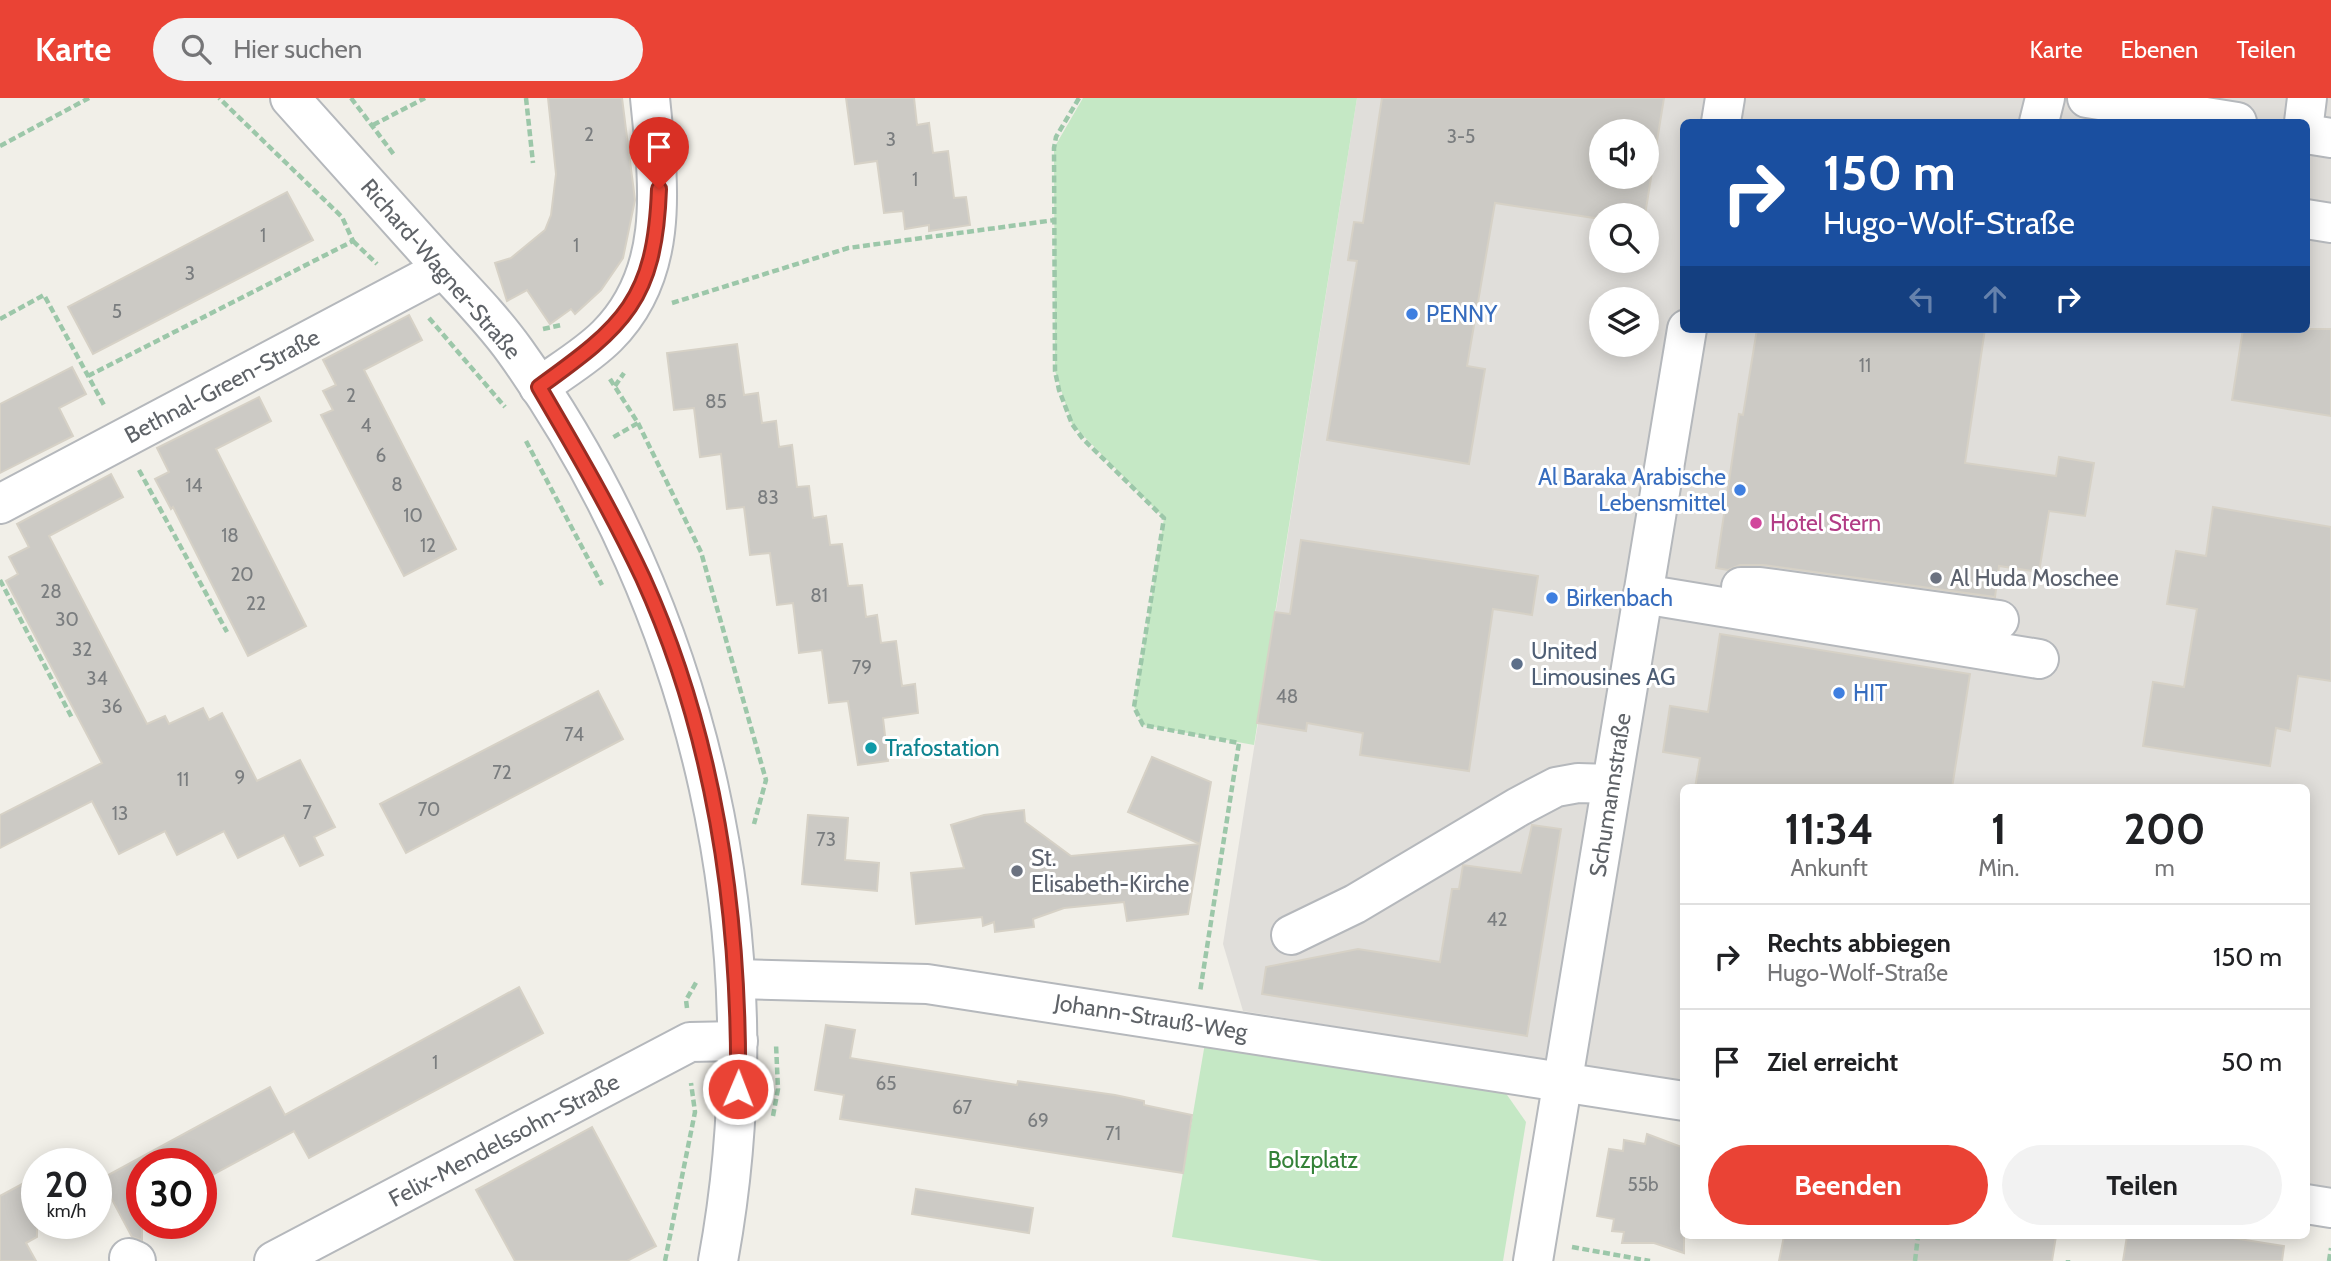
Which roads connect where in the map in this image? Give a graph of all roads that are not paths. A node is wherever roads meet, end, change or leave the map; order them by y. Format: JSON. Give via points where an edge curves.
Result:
{"nodes":[{"id":1,"x":290,"y":98,"type":"edge"},
{"id":2,"x":650,"y":98,"type":"edge"},
{"id":3,"x":1725,"y":98,"type":"edge"},
{"id":4,"x":2045,"y":98,"type":"edge"},
{"id":5,"x":2087,"y":98,"type":"edge"},
{"id":6,"x":2307,"y":98,"type":"edge"},
{"id":7,"x":1722,"y":119,"type":"edge"},
{"id":8,"x":2040,"y":119,"type":"edge"},
{"id":9,"x":2218,"y":119,"type":"edge"},
{"id":10,"x":2304,"y":119,"type":"edge"},
{"id":11,"x":2310,"y":135,"type":"edge"},
{"id":12,"x":2331,"y":138,"type":"edge"},
{"id":13,"x":2310,"y":220,"type":"edge"},
{"id":14,"x":2331,"y":223,"type":"edge"},
{"id":15,"x":443,"y":268,"type":"junction"},
{"id":16,"x":1686,"y":333,"type":"edge"},
{"id":17,"x":539,"y":387,"type":"junction"},
{"id":18,"x":0,"y":504,"type":"edge"},
{"id":19,"x":1645,"y":583,"type":"junction"},
{"id":20,"x":1999,"y":620,"type":"dead end"},
{"id":21,"x":2039,"y":659,"type":"dead end"},
{"id":22,"x":1611,"y":785,"type":"junction"},
{"id":23,"x":1290,"y":935,"type":"dead end"},
{"id":24,"x":737,"y":979,"type":"junction"},
{"id":25,"x":738,"y":1041,"type":"junction"},
{"id":26,"x":1562,"y":1081,"type":"junction"},
{"id":27,"x":1680,"y":1100,"type":"edge"},
{"id":28,"x":2310,"y":1205,"type":"edge"},
{"id":29,"x":2331,"y":1208,"type":"edge"},
{"id":30,"x":1535,"y":1251,"type":"edge"},
{"id":31,"x":274,"y":1261,"type":"edge"},
{"id":32,"x":718,"y":1261,"type":"edge"}],
"edges":[{"from":1,"to":15,"type":"street","name":"Richard-Wagner-Straße"},
{"from":2,"to":17,"type":"street","via":[[659,189],[657,229],[645,278],[634,302],[607,336]]},
{"from":3,"to":7,"type":"street"},
{"from":4,"to":8,"type":"street"},
{"from":5,"to":9,"type":"street"},
{"from":6,"to":10,"type":"street"},
{"from":11,"to":12,"type":"street"},
{"from":13,"to":14,"type":"street"},
{"from":15,"to":17,"type":"street","name":"Richard-Wagner-Straße","via":[[499,330]]},
{"from":15,"to":18,"type":"street","name":"Bethnal-Green-Straße"},
{"from":16,"to":19,"type":"street","name":"Schumannstraße"},
{"from":17,"to":24,"type":"street","name":"Richard-Wagner-Straße","via":[[610,512],[666,636],[708,779],[729,894]]},
{"from":19,"to":20,"type":"street","via":[[1760,587]]},
{"from":19,"to":21,"type":"street"},
{"from":19,"to":22,"type":"street","name":"Schumannstraße"},
{"from":22,"to":23,"type":"street","via":[[1556,787],[1355,904]]},
{"from":22,"to":26,"type":"street","name":"Schumannstraße"},
{"from":24,"to":25,"type":"street","name":"Richard-Wagner-Straße"},
{"from":24,"to":26,"type":"street","name":"Johann-Strauß-Weg","via":[[906,982]]},
{"from":25,"to":31,"type":"street","name":"Felix-Mendelssohn-Straße","via":[[690,1042]]},
{"from":25,"to":32,"type":"street","name":"Richard-Wagner-Straße","via":[[734,1159]]},
{"from":26,"to":27,"type":"street","name":"Johann-Strauß-Weg"},
{"from":26,"to":30,"type":"street","name":"Schumannstraße"},
{"from":28,"to":29,"type":"street"}]}
